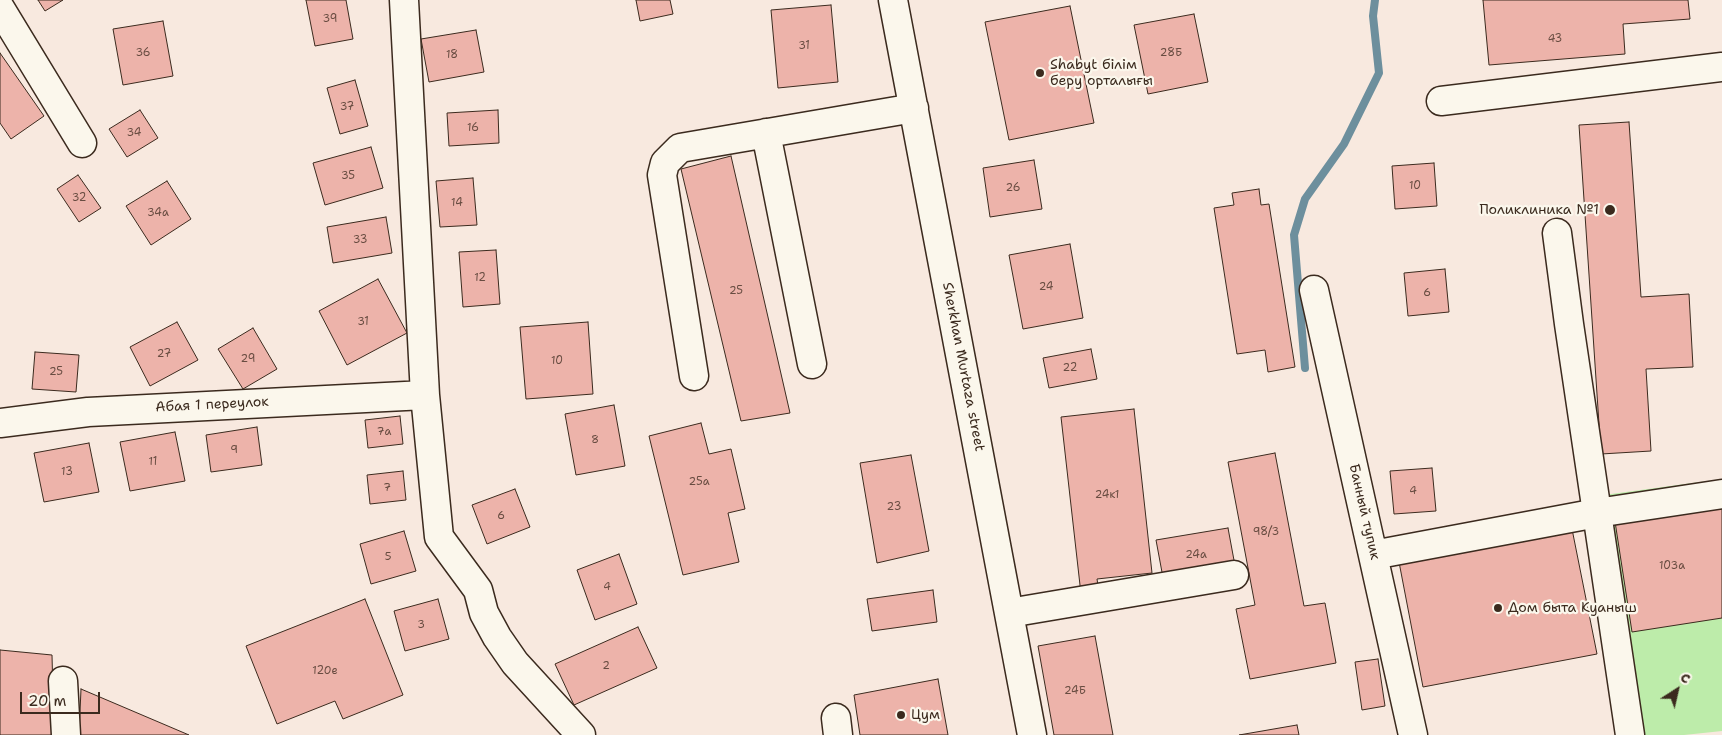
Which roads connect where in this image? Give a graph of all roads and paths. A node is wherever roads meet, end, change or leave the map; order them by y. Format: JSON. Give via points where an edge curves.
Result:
{"nodes":[{"id":1,"x":404,"y":0,"type":"edge"},
{"id":2,"x":893,"y":0,"type":"edge"},
{"id":3,"x":0,"y":8,"type":"edge"},
{"id":4,"x":1722,"y":67,"type":"edge"},
{"id":5,"x":1441,"y":101,"type":"dead end"},
{"id":6,"x":914,"y":108,"type":"junction"},
{"id":7,"x":766,"y":133,"type":"junction"},
{"id":8,"x":82,"y":143,"type":"dead end"},
{"id":9,"x":1557,"y":233,"type":"dead end"},
{"id":10,"x":1314,"y":290,"type":"dead end"},
{"id":11,"x":812,"y":364,"type":"dead end"},
{"id":12,"x":694,"y":376,"type":"dead end"},
{"id":13,"x":425,"y":395,"type":"junction"},
{"id":14,"x":0,"y":423,"type":"edge"},
{"id":15,"x":1722,"y":494,"type":"edge"},
{"id":16,"x":1597,"y":513,"type":"junction"},
{"id":17,"x":1373,"y":555,"type":"junction"},
{"id":18,"x":1234,"y":574,"type":"dead end"},
{"id":19,"x":1009,"y":614,"type":"junction"},
{"id":20,"x":63,"y":681,"type":"dead end"},
{"id":21,"x":66,"y":735,"type":"edge"},
{"id":22,"x":581,"y":735,"type":"edge"},
{"id":23,"x":1032,"y":735,"type":"edge"},
{"id":24,"x":1413,"y":735,"type":"edge"},
{"id":25,"x":1630,"y":735,"type":"edge"}],
"edges":[{"from":1,"to":13,"type":"street"},
{"from":2,"to":6,"type":"street","name":"Sherkhan Murtaza street"},
{"from":3,"to":8,"type":"street"},
{"from":4,"to":5,"type":"street"},
{"from":6,"to":7,"type":"street"},
{"from":6,"to":19,"type":"street","name":"Sherkhan Murtaza street"},
{"from":7,"to":11,"type":"street"},
{"from":7,"to":12,"type":"street","via":[[680,148],[665,163],[662,175]]},
{"from":9,"to":16,"type":"street"},
{"from":10,"to":17,"type":"street","name":"Банный тупик"},
{"from":13,"to":14,"type":"street","name":"Абая 1 переулок","via":[[88,412]]},
{"from":13,"to":22,"type":"street","via":[[439,537],[478,590],[484,613],[515,663]]},
{"from":15,"to":16,"type":"street"},
{"from":16,"to":17,"type":"street"},
{"from":16,"to":25,"type":"street"},
{"from":17,"to":24,"type":"street","name":"Банный тупик"},
{"from":18,"to":19,"type":"street"},
{"from":19,"to":23,"type":"street","name":"Sherkhan Murtaza street"},
{"from":20,"to":21,"type":"street"}]}
